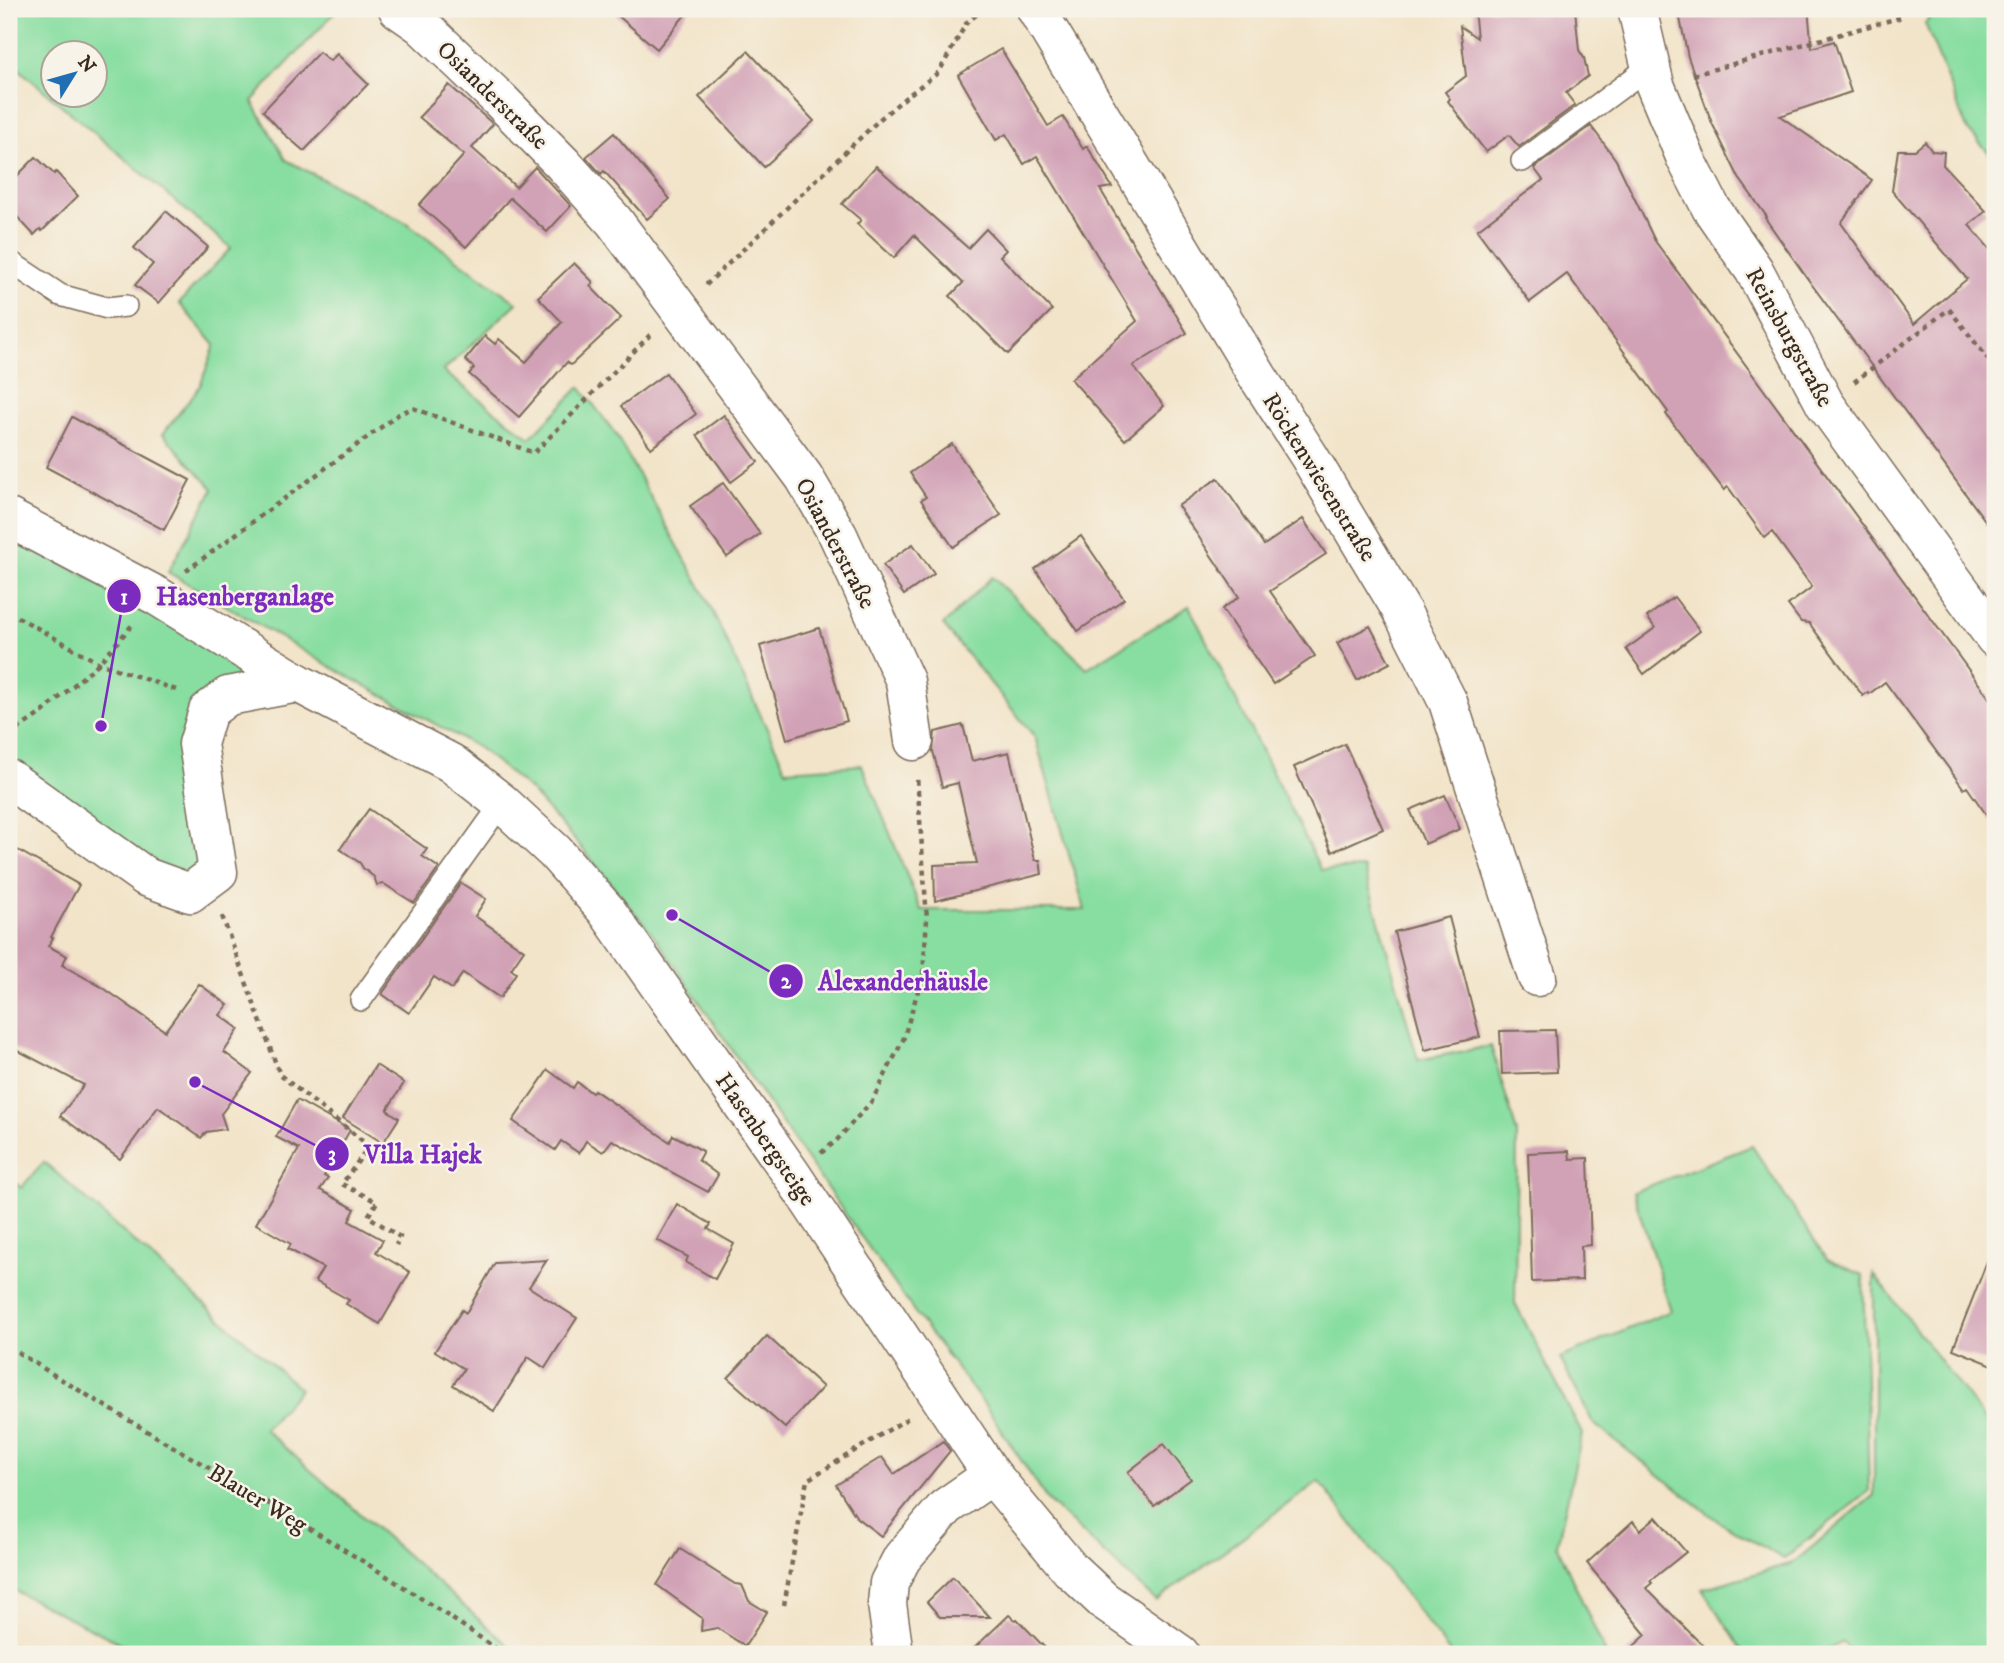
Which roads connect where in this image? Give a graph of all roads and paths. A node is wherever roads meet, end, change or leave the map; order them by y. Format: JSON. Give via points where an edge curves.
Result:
{"nodes":[{"id":1,"x":398,"y":9,"type":"edge"},
{"id":2,"x":984,"y":9,"type":"edge"},
{"id":3,"x":1036,"y":9,"type":"edge"},
{"id":4,"x":1637,"y":9,"type":"edge"},
{"id":5,"x":1902,"y":17,"type":"dead end"},
{"id":6,"x":1652,"y":76,"type":"junction"},
{"id":7,"x":1522,"y":161,"type":"dead end"},
{"id":8,"x":9,"y":261,"type":"edge"},
{"id":9,"x":704,"y":287,"type":"dead end"},
{"id":10,"x":125,"y":306,"type":"dead end"},
{"id":11,"x":656,"y":330,"type":"dead end"},
{"id":12,"x":1995,"y":368,"type":"edge"},
{"id":13,"x":1825,"y":404,"type":"junction"},
{"id":14,"x":9,"y":518,"type":"edge"},
{"id":15,"x":188,"y":569,"type":"dead end"},
{"id":16,"x":157,"y":596,"type":"junction"},
{"id":17,"x":9,"y":612,"type":"edge"},
{"id":18,"x":1995,"y":638,"type":"edge"},
{"id":19,"x":99,"y":663,"type":"junction"},
{"id":20,"x":298,"y":683,"type":"junction"},
{"id":21,"x":228,"y":696,"type":"junction"},
{"id":22,"x":9,"y":735,"type":"edge"},
{"id":23,"x":914,"y":741,"type":"joint"},
{"id":24,"x":9,"y":779,"type":"edge"},
{"id":25,"x":502,"y":803,"type":"junction"},
{"id":26,"x":209,"y":879,"type":"junction"},
{"id":27,"x":1537,"y":977,"type":"dead end"},
{"id":28,"x":361,"y":1000,"type":"dead end"},
{"id":29,"x":792,"y":1175,"type":"junction"},
{"id":30,"x":396,"y":1245,"type":"dead end"},
{"id":31,"x":9,"y":1347,"type":"edge"},
{"id":32,"x":941,"y":1398,"type":"junction"},
{"id":33,"x":992,"y":1475,"type":"junction"},
{"id":34,"x":784,"y":1605,"type":"dead end"},
{"id":35,"x":505,"y":1654,"type":"edge"},
{"id":36,"x":894,"y":1654,"type":"edge"},
{"id":37,"x":1180,"y":1654,"type":"edge"}],
"edges":[{"from":1,"to":23,"type":"street","name":"Osianderstraße","via":[[500,100],[614,221],[804,477],[838,535],[905,681]]},
{"from":2,"to":9,"type":"path","via":[[967,22],[939,72],[880,119]]},
{"from":3,"to":27,"type":"street","name":"Röckenwiesenstraße","via":[[1400,608],[1448,702]]},
{"from":4,"to":6,"type":"street","name":"Reinsburgstraße"},
{"from":5,"to":6,"type":"path"},
{"from":6,"to":7,"type":"lane"},
{"from":6,"to":13,"type":"street","name":"Reinsburgstraße","via":[[1686,159],[1754,270]]},
{"from":8,"to":10,"type":"lane","via":[[60,295],[107,308]]},
{"from":11,"to":15,"type":"path","via":[[534,453],[413,408]]},
{"from":12,"to":13,"type":"path","via":[[1949,309]]},
{"from":13,"to":18,"type":"street","name":"Reinsburgstraße"},
{"from":14,"to":16,"type":"street","name":"Hasenbergsteige"},
{"from":16,"to":19,"type":"path"},
{"from":16,"to":20,"type":"street","name":"Hasenbergsteige"},
{"from":17,"to":19,"type":"path"},
{"from":19,"to":21,"type":"path","via":[[191,695]]},
{"from":19,"to":22,"type":"path"},
{"from":20,"to":21,"type":"street"},
{"from":20,"to":25,"type":"street","name":"Hasenbergsteige","via":[[451,763]]},
{"from":21,"to":26,"type":"street","via":[[208,711],[198,744],[218,872]]},
{"from":23,"to":29,"type":"path","via":[[927,919],[923,974],[904,1040],[872,1101],[836,1141]]},
{"from":24,"to":26,"type":"street","via":[[146,877],[190,893]]},
{"from":25,"to":28,"type":"lane"},
{"from":25,"to":29,"type":"street","name":"Hasenbergsteige","via":[[555,852],[606,910]]},
{"from":26,"to":30,"type":"path","via":[[281,1075],[369,1146],[342,1184],[377,1202],[368,1216],[400,1237]]},
{"from":29,"to":32,"type":"street","name":"Hasenbergsteige"},
{"from":31,"to":35,"type":"path","name":"Blauer Weg","via":[[418,1595]]},
{"from":32,"to":33,"type":"street","name":"Hasenbergsteige"},
{"from":32,"to":34,"type":"path","via":[[807,1480]]},
{"from":33,"to":36,"type":"street","via":[[946,1507],[902,1558],[889,1583],[887,1604]]},
{"from":33,"to":37,"type":"street","name":"Hasenbergsteige","via":[[1070,1569],[1103,1600]]}]}
